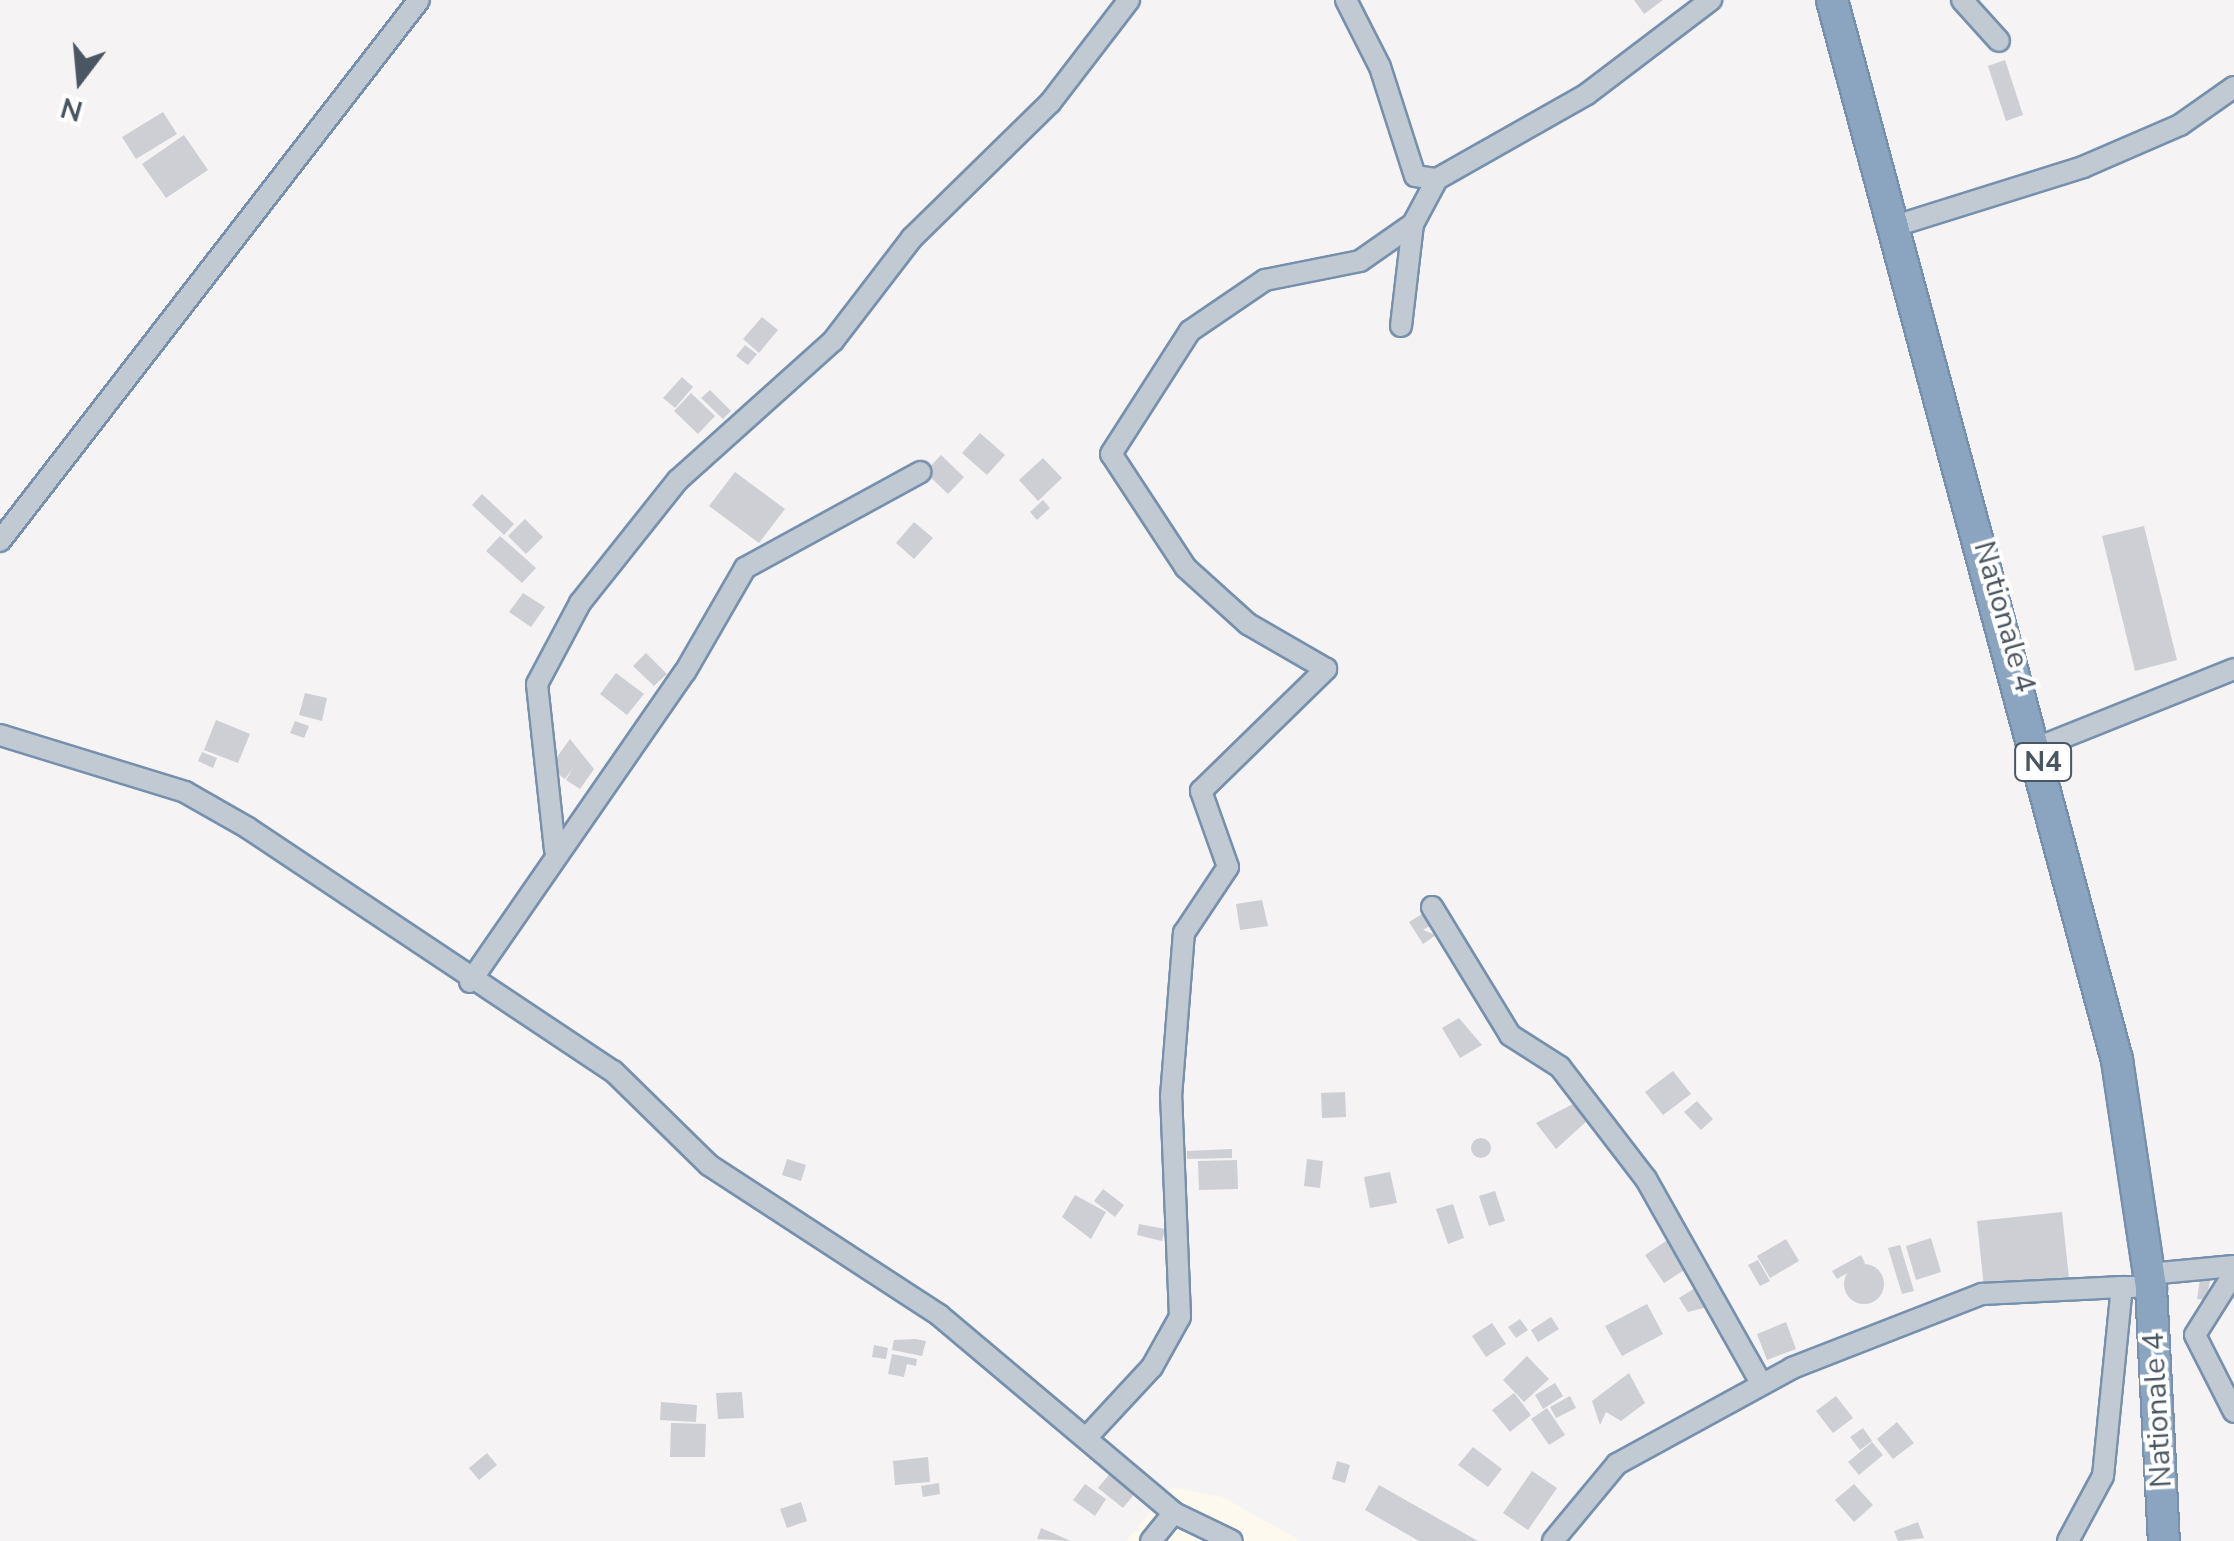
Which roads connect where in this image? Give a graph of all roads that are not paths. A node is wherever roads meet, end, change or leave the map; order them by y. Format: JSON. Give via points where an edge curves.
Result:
{"nodes":[{"id":1,"x":419,"y":0,"type":"edge"},
{"id":2,"x":1129,"y":0,"type":"edge"},
{"id":3,"x":1346,"y":0,"type":"edge"},
{"id":4,"x":1711,"y":0,"type":"edge"},
{"id":5,"x":1832,"y":0,"type":"edge"},
{"id":6,"x":1962,"y":0,"type":"edge"},
{"id":7,"x":1999,"y":41,"type":"dead end"},
{"id":8,"x":2234,"y":87,"type":"edge"},
{"id":9,"x":1438,"y":179,"type":"junction"},
{"id":10,"x":1413,"y":224,"type":"junction"},
{"id":11,"x":1895,"y":226,"type":"junction"},
{"id":12,"x":1401,"y":326,"type":"dead end"},
{"id":13,"x":920,"y":472,"type":"dead end"},
{"id":14,"x":0,"y":541,"type":"edge"},
{"id":15,"x":2234,"y":670,"type":"edge"},
{"id":16,"x":0,"y":735,"type":"edge"},
{"id":17,"x":2039,"y":746,"type":"junction"},
{"id":18,"x":556,"y":850,"type":"junction"},
{"id":19,"x":1432,"y":907,"type":"dead end"},
{"id":20,"x":470,"y":982,"type":"junction"},
{"id":21,"x":2234,"y":1270,"type":"edge"},
{"id":22,"x":2141,"y":1283,"type":"junction"},
{"id":23,"x":1761,"y":1383,"type":"junction"},
{"id":24,"x":2234,"y":1412,"type":"edge"},
{"id":25,"x":1087,"y":1437,"type":"junction"},
{"id":26,"x":1174,"y":1513,"type":"junction"},
{"id":27,"x":1151,"y":1541,"type":"edge"},
{"id":28,"x":1232,"y":1541,"type":"edge"},
{"id":29,"x":1553,"y":1541,"type":"edge"},
{"id":30,"x":2068,"y":1541,"type":"edge"},
{"id":31,"x":2164,"y":1541,"type":"edge"}],
"edges":[{"from":1,"to":14,"type":"street"},
{"from":2,"to":18,"type":"street","via":[[1050,103],[912,238],[833,340],[678,480],[580,603],[537,684]]},
{"from":3,"to":9,"type":"street","via":[[1380,67],[1415,176]]},
{"from":4,"to":9,"type":"street","via":[[1587,94]]},
{"from":5,"to":11,"type":"highway","name":"Nationale 4","number":"N4"},
{"from":6,"to":7,"type":"street"},
{"from":8,"to":11,"type":"street","via":[[2180,125],[2083,168]]},
{"from":9,"to":10,"type":"street"},
{"from":10,"to":12,"type":"street"},
{"from":10,"to":25,"type":"street","via":[[1360,261],[1266,280],[1190,331],[1111,454],[1186,568],[1248,624],[1326,669],[1201,792],[1228,867],[1184,934],[1171,1098],[1180,1317],[1152,1367]]},
{"from":11,"to":17,"type":"highway","name":"Nationale 4","number":"N4"},
{"from":13,"to":18,"type":"street","via":[[745,568],[685,672]]},
{"from":15,"to":17,"type":"street"},
{"from":16,"to":20,"type":"street","via":[[215,807]]},
{"from":17,"to":22,"type":"highway","name":"Nationale 4","number":"N4","via":[[2117,1060]]},
{"from":18,"to":20,"type":"street"},
{"from":19,"to":23,"type":"street","via":[[1510,1034],[1560,1068],[1646,1179]]},
{"from":20,"to":25,"type":"street","via":[[614,1070],[709,1165],[940,1316]]},
{"from":21,"to":22,"type":"street"},
{"from":21,"to":24,"type":"street","via":[[2195,1336]]},
{"from":22,"to":23,"type":"street","via":[[1982,1294]]},
{"from":22,"to":30,"type":"street","via":[[2108,1453]]},
{"from":22,"to":31,"type":"highway","name":"Nationale 4","number":"N4"},
{"from":23,"to":29,"type":"street","via":[[1617,1464]]},
{"from":25,"to":26,"type":"street"},
{"from":26,"to":27,"type":"street"},
{"from":26,"to":28,"type":"street"}]}
